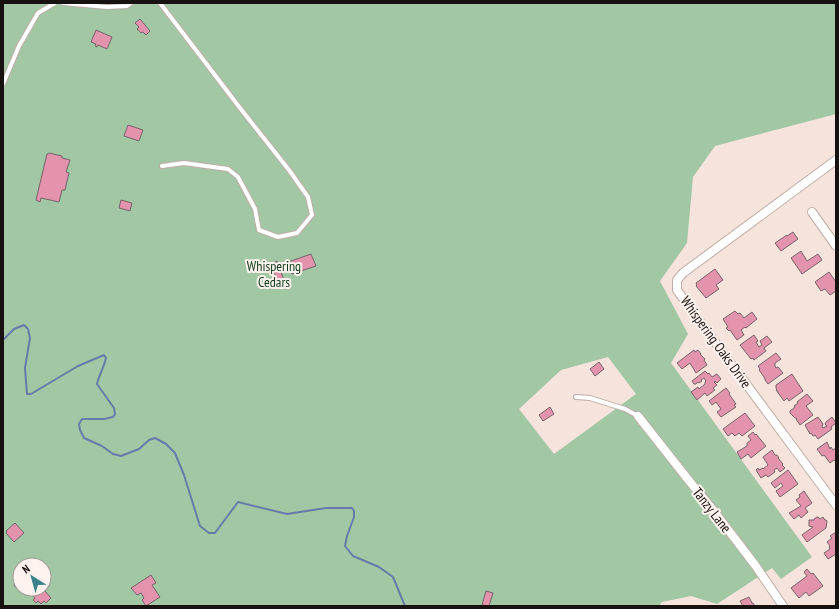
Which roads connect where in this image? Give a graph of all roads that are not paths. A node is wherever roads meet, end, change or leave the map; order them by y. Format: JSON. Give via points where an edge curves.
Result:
{"nodes":[{"id":1,"x":55,"y":3,"type":"edge"},
{"id":2,"x":63,"y":3,"type":"edge"},
{"id":3,"x":70,"y":3,"type":"edge"},
{"id":4,"x":131,"y":3,"type":"edge"},
{"id":5,"x":160,"y":3,"type":"edge"},
{"id":6,"x":3,"y":84,"type":"edge"},
{"id":7,"x":836,"y":160,"type":"edge"},
{"id":8,"x":162,"y":166,"type":"dead end"},
{"id":9,"x":812,"y":212,"type":"dead end"},
{"id":10,"x":836,"y":246,"type":"edge"},
{"id":11,"x":576,"y":397,"type":"dead end"},
{"id":12,"x":638,"y":416,"type":"joint"},
{"id":13,"x":836,"y":505,"type":"edge"},
{"id":14,"x":783,"y":606,"type":"edge"}],
"edges":[{"from":1,"to":6,"type":"lane","via":[[38,13],[19,46]]},
{"from":2,"to":3,"type":"lane"},
{"from":3,"to":4,"type":"lane","via":[[107,7],[127,6]]},
{"from":5,"to":8,"type":"lane","via":[[289,170],[308,198],[312,215],[297,233],[278,237],[260,230],[255,209],[238,176],[228,168],[184,163]]},
{"from":7,"to":13,"type":"street","name":"Whispering Oaks Drive","via":[[683,273],[677,280],[677,290]]},
{"from":9,"to":10,"type":"street"},
{"from":11,"to":12,"type":"lane","via":[[590,398]]},
{"from":12,"to":14,"type":"street","name":"Tanzy Lane","via":[[755,565]]}]}
